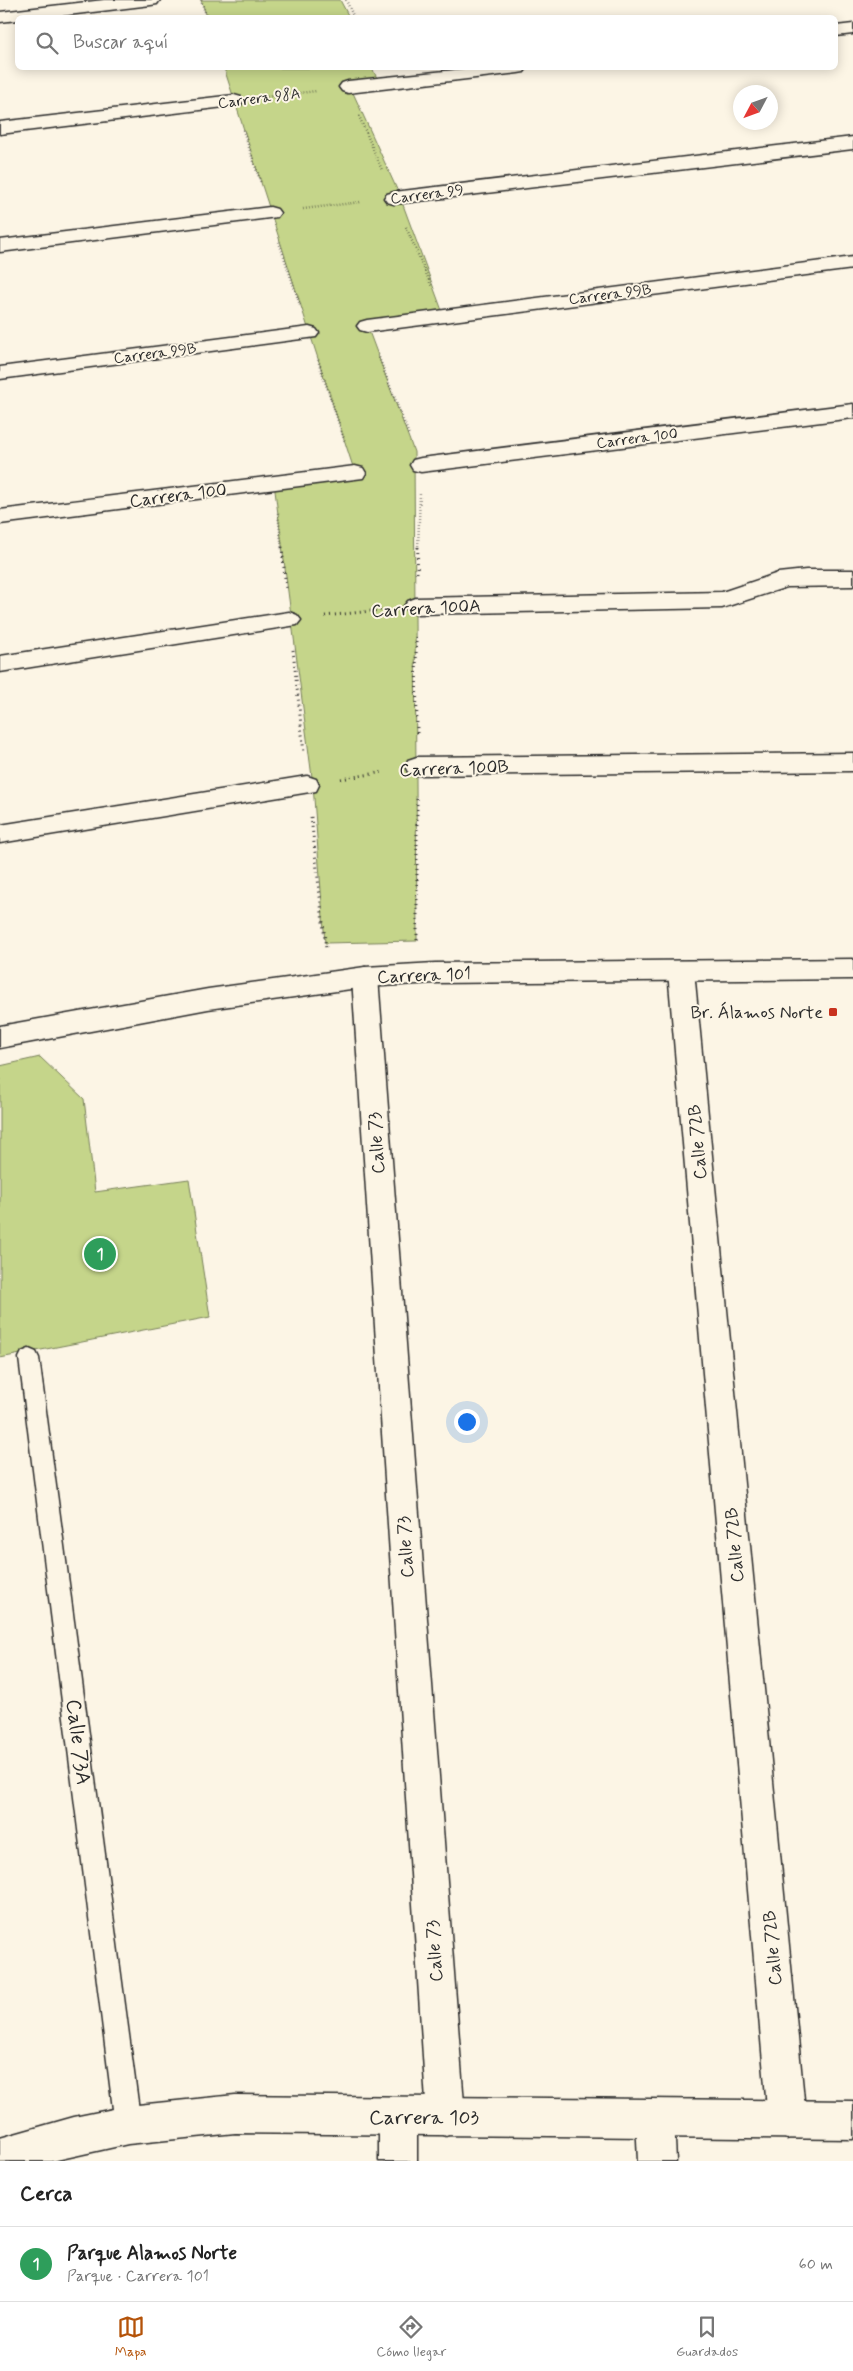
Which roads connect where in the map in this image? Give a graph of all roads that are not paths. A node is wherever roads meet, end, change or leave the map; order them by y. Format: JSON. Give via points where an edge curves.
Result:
{"nodes":[{"id":1,"x":151,"y":0,"type":"edge"},
{"id":2,"x":15,"y":15,"type":"edge"},
{"id":3,"x":18,"y":15,"type":"edge"},
{"id":4,"x":0,"y":17,"type":"edge"},
{"id":5,"x":853,"y":28,"type":"edge"},
{"id":6,"x":838,"y":31,"type":"edge"},
{"id":7,"x":500,"y":70,"type":"edge"},
{"id":8,"x":348,"y":87,"type":"road end"},
{"id":9,"x":234,"y":101,"type":"road end"},
{"id":10,"x":0,"y":128,"type":"edge"},
{"id":11,"x":853,"y":143,"type":"edge"},
{"id":12,"x":394,"y":198,"type":"road end"},
{"id":13,"x":270,"y":213,"type":"road end"},
{"id":14,"x":0,"y":246,"type":"edge"},
{"id":15,"x":853,"y":263,"type":"edge"},
{"id":16,"x":367,"y":326,"type":"road end"},
{"id":17,"x":309,"y":333,"type":"road end"},
{"id":18,"x":0,"y":373,"type":"edge"},
{"id":19,"x":853,"y":411,"type":"edge"},
{"id":20,"x":421,"y":465,"type":"road end"},
{"id":21,"x":355,"y":473,"type":"road end"},
{"id":22,"x":0,"y":517,"type":"edge"},
{"id":23,"x":853,"y":578,"type":"edge"},
{"id":24,"x":416,"y":606,"type":"road end"},
{"id":25,"x":289,"y":620,"type":"road end"},
{"id":26,"x":0,"y":664,"type":"edge"},
{"id":27,"x":853,"y":762,"type":"edge"},
{"id":28,"x":417,"y":766,"type":"road end"},
{"id":29,"x":307,"y":785,"type":"road end"},
{"id":30,"x":0,"y":834,"type":"edge"},
{"id":31,"x":853,"y":969,"type":"edge"},
{"id":32,"x":681,"y":970,"type":"junction"},
{"id":33,"x":364,"y":977,"type":"junction"},
{"id":34,"x":0,"y":1037,"type":"edge"},
{"id":35,"x":29,"y":1358,"type":"dead end"},
{"id":36,"x":398,"y":2117,"type":"junction"},
{"id":37,"x":446,"y":2117,"type":"junction"},
{"id":38,"x":655,"y":2119,"type":"junction"},
{"id":39,"x":787,"y":2120,"type":"junction"},
{"id":40,"x":853,"y":2120,"type":"edge"},
{"id":41,"x":128,"y":2125,"type":"junction"},
{"id":42,"x":0,"y":2157,"type":"edge"},
{"id":43,"x":398,"y":2161,"type":"edge"},
{"id":44,"x":657,"y":2161,"type":"edge"}],
"edges":[{"from":1,"to":3,"type":"street"},
{"from":2,"to":4,"type":"street"},
{"from":5,"to":6,"type":"street"},
{"from":7,"to":8,"type":"street"},
{"from":9,"to":10,"type":"street","name":"Carrera 98A"},
{"from":11,"to":12,"type":"street","name":"Carrera 99"},
{"from":13,"to":14,"type":"street"},
{"from":15,"to":16,"type":"street","name":"Carrera 99B"},
{"from":17,"to":18,"type":"street","name":"Carrera 99B"},
{"from":19,"to":20,"type":"street","name":"Carrera 100"},
{"from":21,"to":22,"type":"street","name":"Carrera 100"},
{"from":23,"to":24,"type":"street","name":"Carrera 100A","via":[[794,578],[738,598],[722,600]]},
{"from":25,"to":26,"type":"street"},
{"from":27,"to":28,"type":"street","name":"Carrera 100B"},
{"from":29,"to":30,"type":"street"},
{"from":31,"to":32,"type":"street","name":"Carrera 101"},
{"from":32,"to":33,"type":"street","name":"Carrera 101"},
{"from":32,"to":39,"type":"street","name":"Calle 72B"},
{"from":33,"to":34,"type":"street","name":"Carrera 101","via":[[208,999]]},
{"from":33,"to":37,"type":"street","name":"Calle 73"},
{"from":35,"to":41,"type":"lane","name":"Calle 73A"},
{"from":36,"to":37,"type":"street","name":"Carrera 103"},
{"from":36,"to":41,"type":"street","name":"Carrera 103","via":[[235,2114]]},
{"from":36,"to":43,"type":"street"},
{"from":37,"to":38,"type":"street","name":"Carrera 103"},
{"from":38,"to":39,"type":"street","name":"Carrera 103"},
{"from":38,"to":44,"type":"street"},
{"from":39,"to":40,"type":"street","name":"Carrera 103"},
{"from":41,"to":42,"type":"street","name":"Carrera 103"}]}
